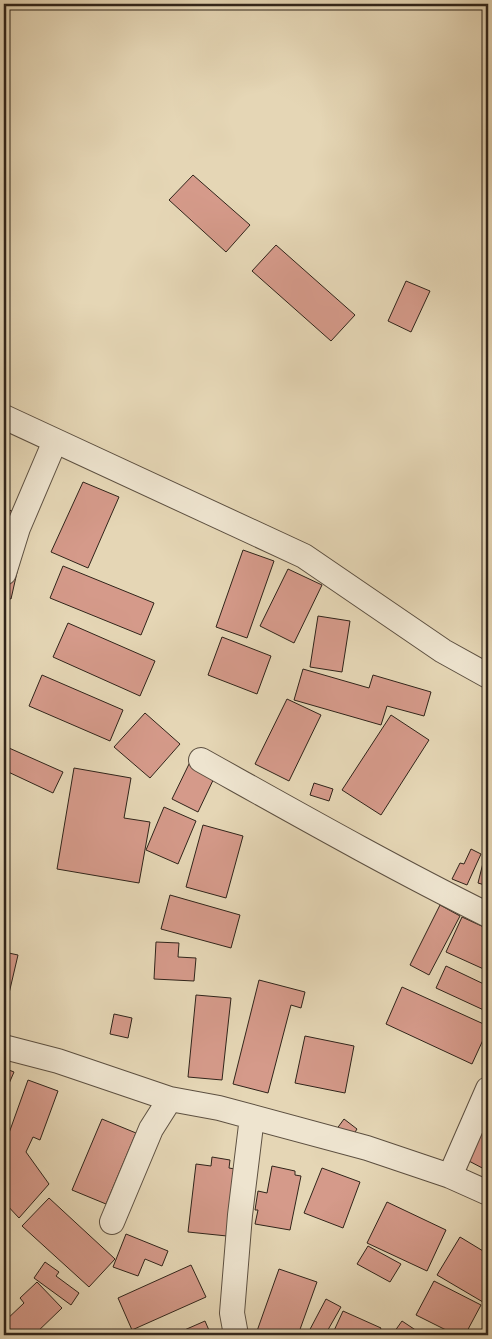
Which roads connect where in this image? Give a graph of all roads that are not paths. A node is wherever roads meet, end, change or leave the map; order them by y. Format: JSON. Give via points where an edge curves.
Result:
{"nodes":[{"id":1,"x":4,"y":417,"type":"edge"},
{"id":2,"x":55,"y":441,"type":"junction"},
{"id":3,"x":4,"y":573,"type":"edge"},
{"id":4,"x":488,"y":676,"type":"edge"},
{"id":5,"x":201,"y":760,"type":"dead end"},
{"id":6,"x":488,"y":915,"type":"edge"},
{"id":7,"x":4,"y":1046,"type":"edge"},
{"id":8,"x":488,"y":1089,"type":"edge"},
{"id":9,"x":170,"y":1099,"type":"junction"},
{"id":10,"x":252,"y":1117,"type":"junction"},
{"id":11,"x":450,"y":1176,"type":"junction"},
{"id":12,"x":488,"y":1193,"type":"edge"},
{"id":13,"x":112,"y":1222,"type":"dead end"},
{"id":14,"x":236,"y":1335,"type":"edge"}],
"edges":[{"from":1,"to":2,"type":"street"},
{"from":2,"to":3,"type":"street","via":[[18,528]]},
{"from":2,"to":4,"type":"street","via":[[304,556],[443,651]]},
{"from":5,"to":6,"type":"street"},
{"from":7,"to":9,"type":"street"},
{"from":8,"to":11,"type":"street"},
{"from":9,"to":10,"type":"street"},
{"from":9,"to":13,"type":"street","via":[[150,1129]]},
{"from":10,"to":11,"type":"street","via":[[367,1148]]},
{"from":10,"to":14,"type":"street","via":[[232,1313]]},
{"from":11,"to":12,"type":"street"}]}
